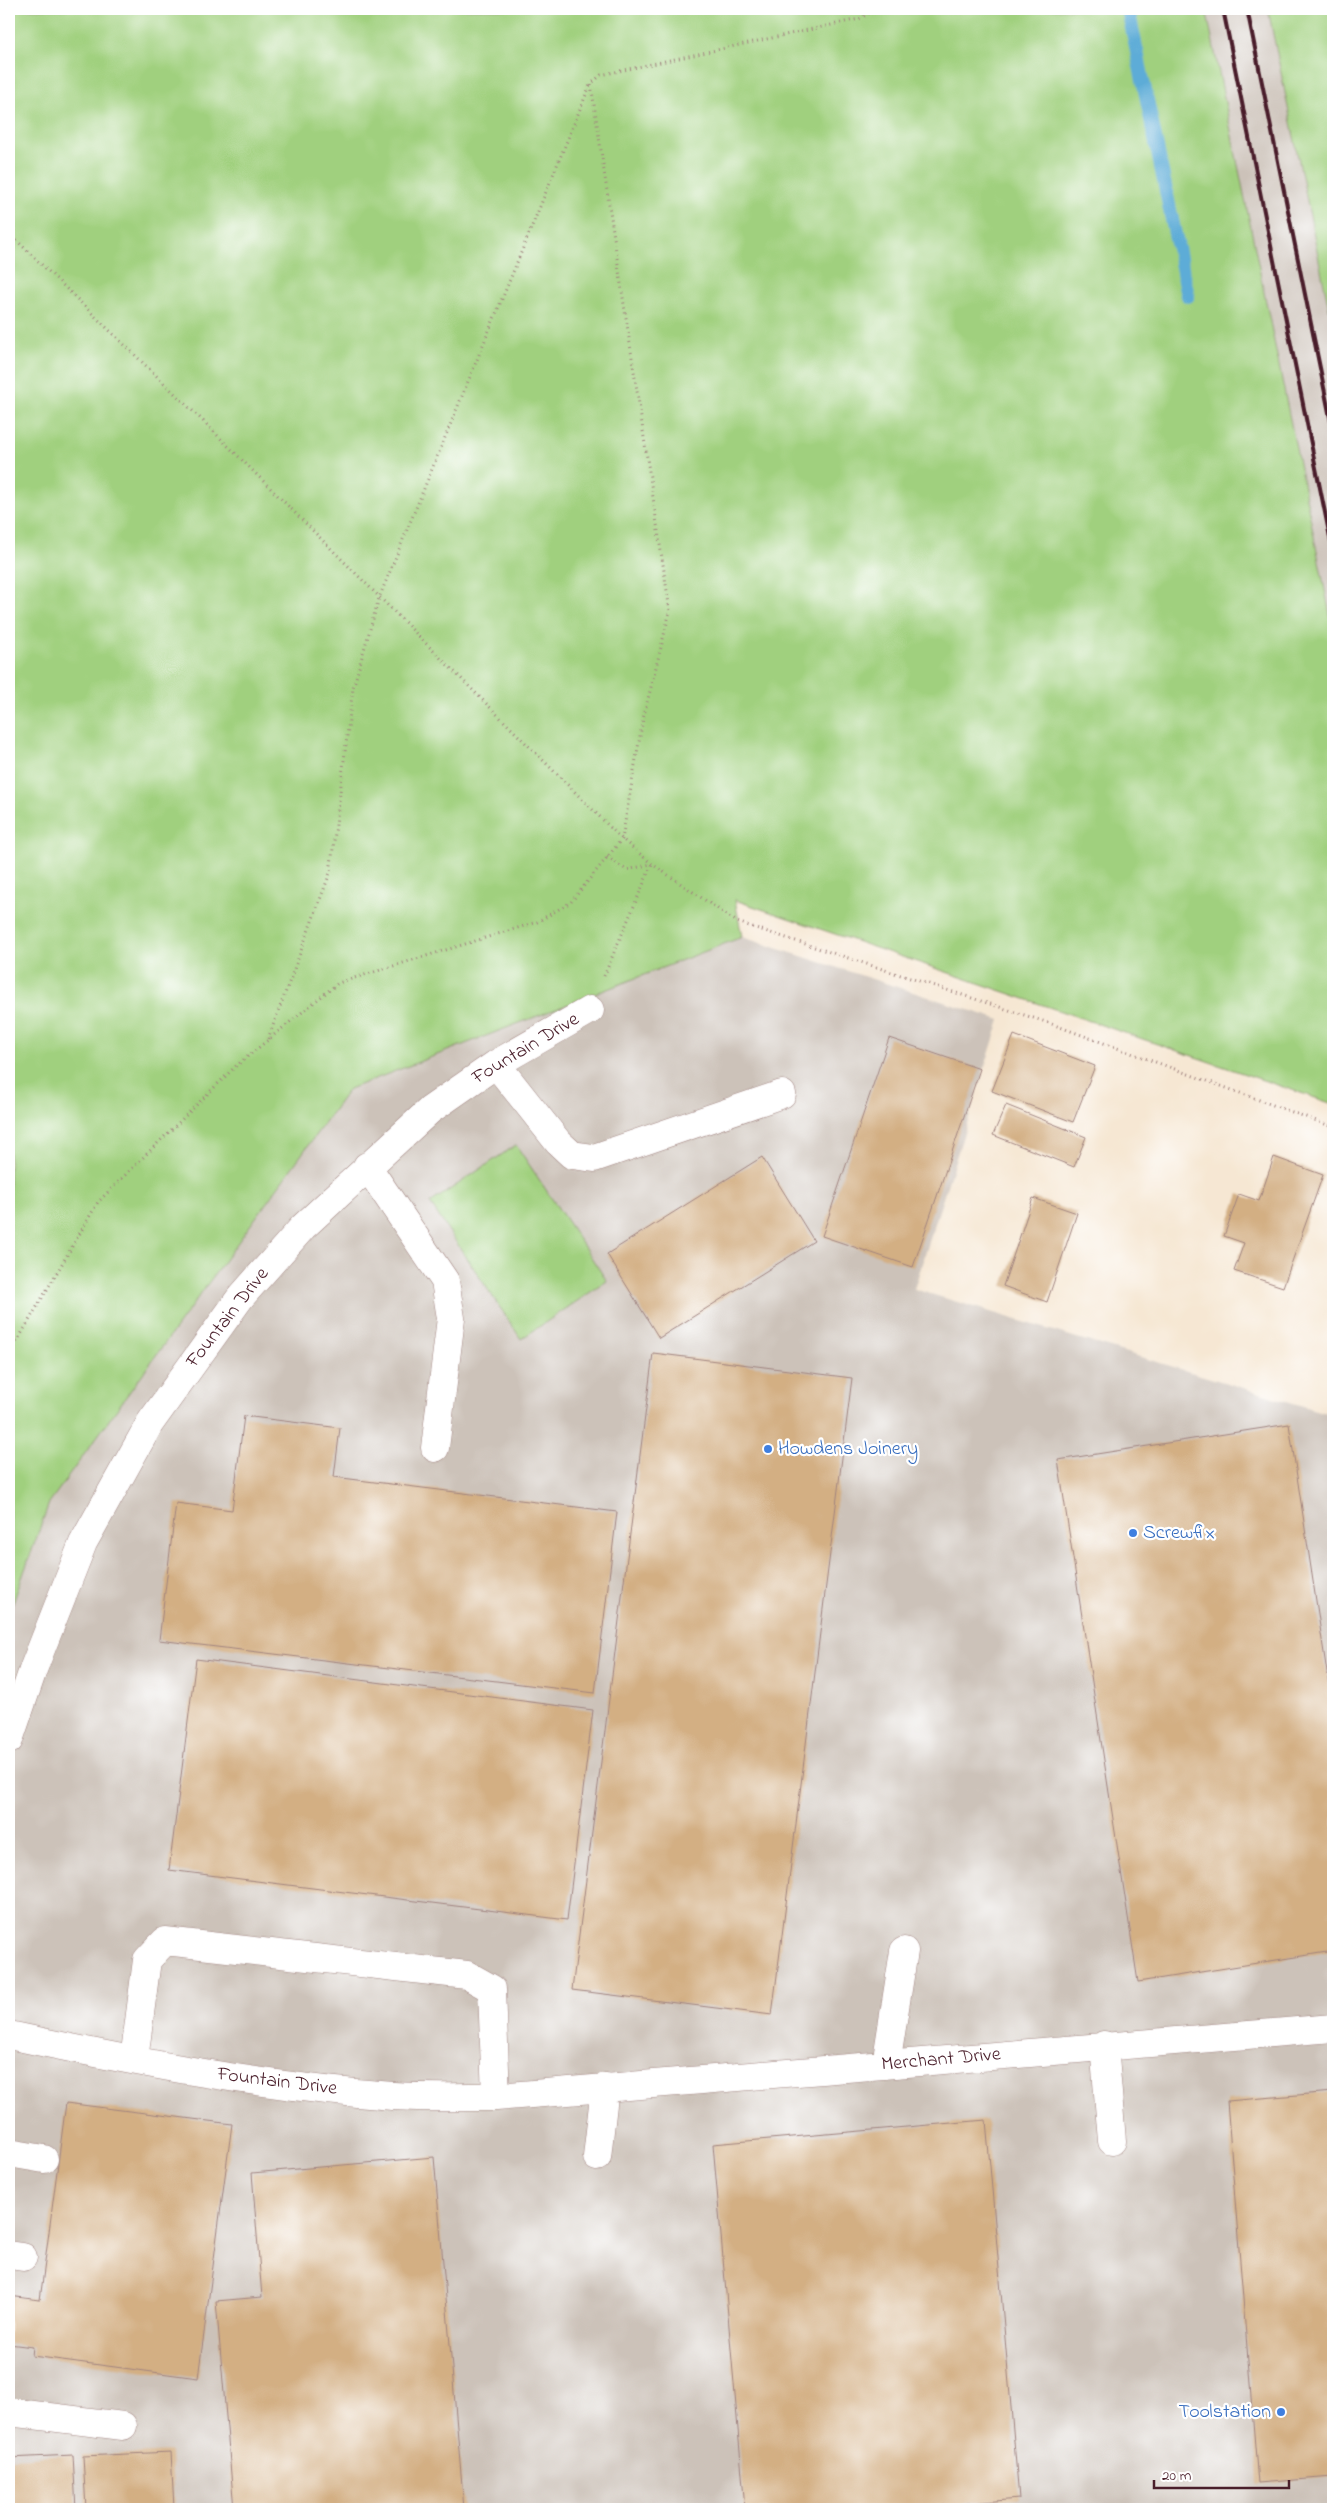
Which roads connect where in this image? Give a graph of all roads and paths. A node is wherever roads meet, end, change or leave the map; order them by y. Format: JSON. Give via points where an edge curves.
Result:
{"nodes":[{"id":1,"x":876,"y":9,"type":"edge"},
{"id":2,"x":590,"y":84,"type":"junction"},
{"id":3,"x":9,"y":233,"type":"edge"},
{"id":4,"x":379,"y":598,"type":"junction"},
{"id":5,"x":622,"y":839,"type":"junction"},
{"id":6,"x":607,"y":857,"type":"junction"},
{"id":7,"x":652,"y":864,"type":"junction"},
{"id":8,"x":590,"y":1010,"type":"joint"},
{"id":9,"x":268,"y":1039,"type":"junction"},
{"id":10,"x":496,"y":1064,"type":"junction"},
{"id":11,"x":782,"y":1094,"type":"dead end"},
{"id":12,"x":1333,"y":1127,"type":"edge"},
{"id":13,"x":367,"y":1166,"type":"junction"},
{"id":14,"x":9,"y":1355,"type":"edge"},
{"id":15,"x":435,"y":1448,"type":"dead end"},
{"id":16,"x":9,"y":1740,"type":"edge"},
{"id":17,"x":904,"y":1950,"type":"dead end"},
{"id":18,"x":1333,"y":2028,"type":"edge"},
{"id":19,"x":9,"y":2035,"type":"edge"},
{"id":20,"x":1104,"y":2045,"type":"junction"},
{"id":21,"x":134,"y":2060,"type":"junction"},
{"id":22,"x":886,"y":2065,"type":"junction"},
{"id":23,"x":606,"y":2087,"type":"junction"},
{"id":24,"x":549,"y":2092,"type":"joint"},
{"id":25,"x":496,"y":2097,"type":"junction"},
{"id":26,"x":1112,"y":2141,"type":"dead end"},
{"id":27,"x":9,"y":2154,"type":"edge"},
{"id":28,"x":597,"y":2157,"type":"dead end"},
{"id":29,"x":44,"y":2159,"type":"dead end"},
{"id":30,"x":9,"y":2412,"type":"edge"},
{"id":31,"x":123,"y":2426,"type":"dead end"}],
"edges":[{"from":1,"to":2,"type":"path","via":[[859,19],[600,75]]},
{"from":2,"to":4,"type":"path"},
{"from":2,"to":5,"type":"path","via":[[670,611],[643,719]]},
{"from":3,"to":4,"type":"path"},
{"from":4,"to":5,"type":"path"},
{"from":4,"to":9,"type":"path","via":[[353,688],[330,872]]},
{"from":5,"to":6,"type":"path"},
{"from":5,"to":7,"type":"path"},
{"from":6,"to":7,"type":"path","via":[[627,870]]},
{"from":6,"to":9,"type":"path","via":[[571,902],[538,922],[338,983]]},
{"from":7,"to":8,"type":"path"},
{"from":7,"to":12,"type":"path","via":[[737,922],[1049,1023]]},
{"from":8,"to":10,"type":"lane","name":"Fountain Drive"},
{"from":9,"to":14,"type":"path","via":[[236,1066],[98,1202]]},
{"from":10,"to":11,"type":"lane","via":[[558,1142],[572,1155],[594,1158]]},
{"from":10,"to":13,"type":"lane","name":"Fountain Drive","via":[[430,1110]]},
{"from":13,"to":15,"type":"lane","via":[[445,1281],[451,1318]]},
{"from":13,"to":16,"type":"lane","name":"Fountain Drive","via":[[303,1227],[240,1298],[150,1423],[83,1544]]},
{"from":17,"to":22,"type":"lane"},
{"from":18,"to":20,"type":"lane","name":"Merchant Drive"},
{"from":19,"to":21,"type":"lane","name":"Fountain Drive"},
{"from":20,"to":22,"type":"lane","name":"Merchant Drive"},
{"from":20,"to":26,"type":"lane"},
{"from":21,"to":25,"type":"lane","name":"Fountain Drive","via":[[261,2082],[394,2096]]},
{"from":21,"to":25,"type":"lane","via":[[147,1960],[165,1941],[467,1975],[492,1989]]},
{"from":22,"to":23,"type":"lane","name":"Merchant Drive"},
{"from":23,"to":24,"type":"lane","name":"Merchant Drive"},
{"from":23,"to":28,"type":"lane"},
{"from":24,"to":25,"type":"lane","name":"Fountain Drive"},
{"from":27,"to":29,"type":"lane"},
{"from":30,"to":31,"type":"lane"}]}
